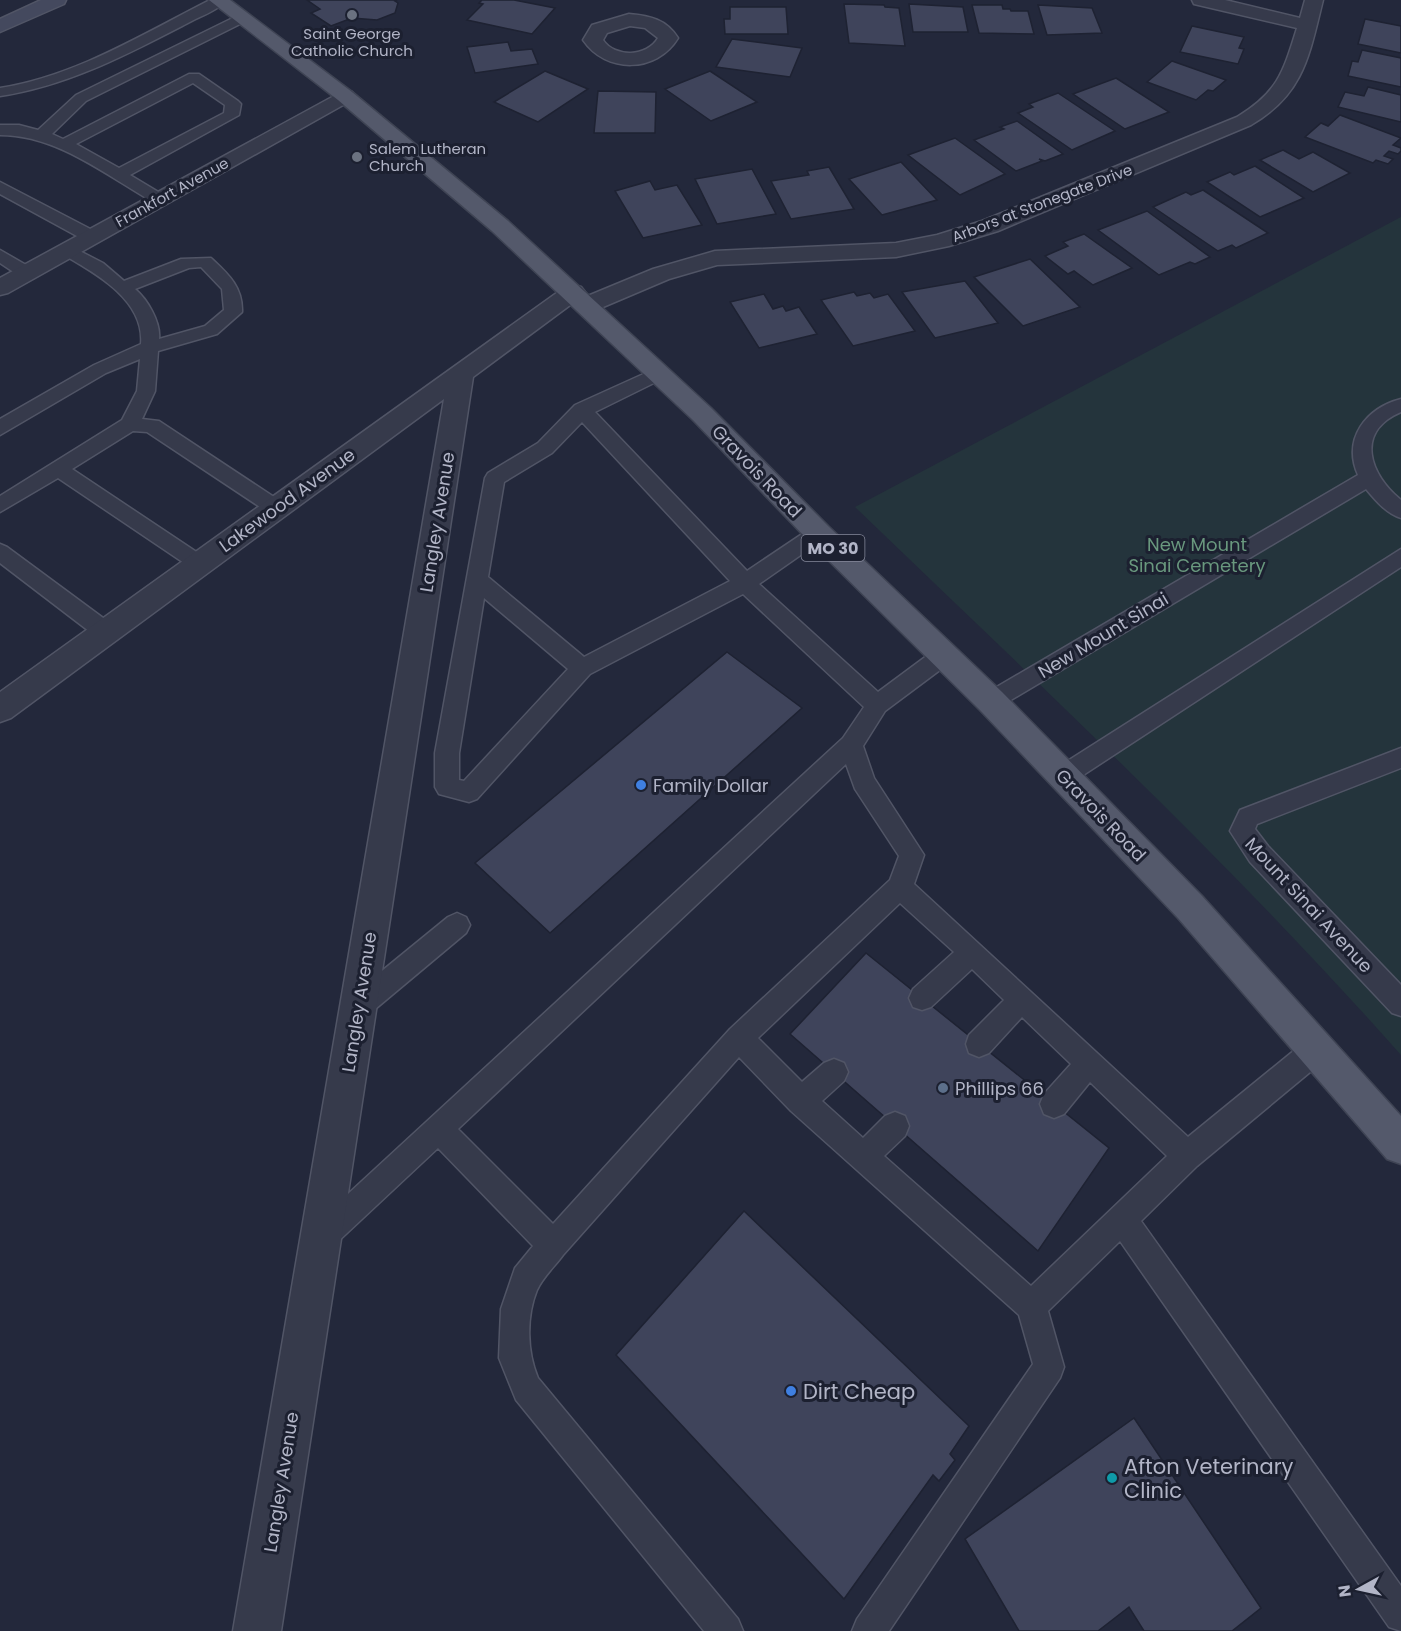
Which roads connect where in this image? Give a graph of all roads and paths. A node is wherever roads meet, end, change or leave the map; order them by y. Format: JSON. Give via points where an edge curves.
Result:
{"nodes":[{"id":1,"x":57,"y":0,"type":"edge"},
{"id":2,"x":219,"y":0,"type":"edge"},
{"id":3,"x":1201,"y":0,"type":"edge"},
{"id":4,"x":1314,"y":0,"type":"edge"},
{"id":5,"x":243,"y":17,"type":"junction"},
{"id":6,"x":1307,"y":25,"type":"junction"},
{"id":7,"x":0,"y":26,"type":"edge"},
{"id":8,"x":0,"y":92,"type":"edge"},
{"id":9,"x":345,"y":96,"type":"junction"},
{"id":10,"x":0,"y":130,"type":"edge"},
{"id":11,"x":42,"y":135,"type":"junction"},
{"id":12,"x":63,"y":145,"type":"junction"},
{"id":13,"x":117,"y":176,"type":"junction"},
{"id":14,"x":0,"y":187,"type":"edge"},
{"id":15,"x":159,"y":199,"type":"junction"},
{"id":16,"x":92,"y":237,"type":"junction"},
{"id":17,"x":68,"y":250,"type":"junction"},
{"id":18,"x":0,"y":255,"type":"edge"},
{"id":19,"x":27,"y":273,"type":"junction"},
{"id":20,"x":124,"y":287,"type":"junction"},
{"id":21,"x":0,"y":288,"type":"edge"},
{"id":22,"x":580,"y":298,"type":"junction"},
{"id":23,"x":150,"y":347,"type":"junction"},
{"id":24,"x":461,"y":373,"type":"junction"},
{"id":25,"x":659,"y":373,"type":"junction"},
{"id":26,"x":1401,"y":405,"type":"edge"},
{"id":27,"x":582,"y":410,"type":"junction"},
{"id":28,"x":130,"y":424,"type":"junction"},
{"id":29,"x":0,"y":428,"type":"edge"},
{"id":30,"x":58,"y":469,"type":"junction"},
{"id":31,"x":1370,"y":477,"type":"junction"},
{"id":32,"x":0,"y":505,"type":"edge"},
{"id":33,"x":276,"y":508,"type":"junction"},
{"id":34,"x":1401,"y":511,"type":"edge"},
{"id":35,"x":818,"y":533,"type":"junction"},
{"id":36,"x":0,"y":552,"type":"edge"},
{"id":37,"x":1401,"y":557,"type":"edge"},
{"id":38,"x":200,"y":564,"type":"junction"},
{"id":39,"x":477,"y":580,"type":"junction"},
{"id":40,"x":745,"y":583,"type":"junction"},
{"id":41,"x":106,"y":632,"type":"junction"},
{"id":42,"x":944,"y":655,"type":"junction"},
{"id":43,"x":582,"y":668,"type":"junction"},
{"id":44,"x":991,"y":702,"type":"junction"},
{"id":45,"x":877,"y":705,"type":"junction"},
{"id":46,"x":0,"y":709,"type":"edge"},
{"id":47,"x":851,"y":745,"type":"junction"},
{"id":48,"x":1401,"y":758,"type":"edge"},
{"id":49,"x":1063,"y":777,"type":"junction"},
{"id":50,"x":900,"y":887,"type":"junction"},
{"id":51,"x":457,"y":925,"type":"dead end"},
{"id":52,"x":972,"y":952,"type":"junction"},
{"id":53,"x":922,"y":998,"type":"dead end"},
{"id":54,"x":1022,"y":999,"type":"junction"},
{"id":55,"x":1401,"y":1004,"type":"edge"},
{"id":56,"x":359,"y":1006,"type":"junction"},
{"id":57,"x":739,"y":1038,"type":"junction"},
{"id":58,"x":979,"y":1044,"type":"dead end"},
{"id":59,"x":1317,"y":1049,"type":"junction"},
{"id":60,"x":1089,"y":1063,"type":"junction"},
{"id":61,"x":834,"y":1072,"type":"dead end"},
{"id":62,"x":801,"y":1101,"type":"junction"},
{"id":63,"x":1054,"y":1104,"type":"dead end"},
{"id":64,"x":895,"y":1126,"type":"dead end"},
{"id":65,"x":438,"y":1129,"type":"junction"},
{"id":66,"x":1401,"y":1145,"type":"edge"},
{"id":67,"x":1187,"y":1156,"type":"junction"},
{"id":68,"x":864,"y":1157,"type":"junction"},
{"id":69,"x":1122,"y":1219,"type":"junction"},
{"id":70,"x":321,"y":1238,"type":"junction"},
{"id":71,"x":553,"y":1245,"type":"junction"},
{"id":72,"x":1031,"y":1306,"type":"junction"},
{"id":73,"x":1401,"y":1615,"type":"edge"},
{"id":74,"x":257,"y":1631,"type":"edge"},
{"id":75,"x":726,"y":1631,"type":"edge"},
{"id":76,"x":869,"y":1631,"type":"edge"}],
"edges":[{"from":1,"to":7,"type":"street"},
{"from":2,"to":5,"type":"main road","name":"Gravois Road","number":"MO 30"},
{"from":2,"to":8,"type":"lane","via":[[68,75]]},
{"from":3,"to":6,"type":"street"},
{"from":4,"to":6,"type":"street","name":"Arbors at Stonegate Drive"},
{"from":5,"to":9,"type":"main road","name":"Gravois Road","number":"MO 30"},
{"from":5,"to":11,"type":"lane","via":[[81,98]]},
{"from":6,"to":22,"type":"street","name":"Arbors at Stonegate Drive","via":[[1281,93],[1245,121],[990,226],[896,250],[715,258]]},
{"from":9,"to":15,"type":"street","name":"Frankfort Avenue"},
{"from":9,"to":22,"type":"main road","name":"Gravois Road","number":"MO 30"},
{"from":10,"to":11,"type":"lane"},
{"from":11,"to":12,"type":"lane"},
{"from":12,"to":13,"type":"lane"},
{"from":12,"to":13,"type":"lane","via":[[194,77],[233,104],[231,115]]},
{"from":13,"to":15,"type":"lane"},
{"from":14,"to":16,"type":"lane"},
{"from":15,"to":16,"type":"street","name":"Frankfort Avenue"},
{"from":16,"to":17,"type":"street","name":"Frankfort Avenue"},
{"from":17,"to":19,"type":"street","name":"Frankfort Avenue"},
{"from":17,"to":20,"type":"lane"},
{"from":18,"to":19,"type":"lane"},
{"from":19,"to":21,"type":"street","name":"Frankfort Avenue"},
{"from":20,"to":23,"type":"lane","via":[[137,300],[152,331]]},
{"from":20,"to":23,"type":"lane","via":[[188,263],[205,262],[227,283],[235,297],[233,312],[211,330]]},
{"from":22,"to":24,"type":"street","name":"Lakewood Avenue"},
{"from":22,"to":25,"type":"main road","name":"Gravois Road","number":"MO 30"},
{"from":23,"to":28,"type":"lane","via":[[146,391]]},
{"from":23,"to":29,"type":"lane","via":[[100,369]]},
{"from":24,"to":33,"type":"street","name":"Lakewood Avenue"},
{"from":24,"to":56,"type":"street","name":"Langley Avenue"},
{"from":25,"to":27,"type":"lane"},
{"from":25,"to":35,"type":"main road","name":"Gravois Road","number":"MO 30"},
{"from":26,"to":31,"type":"lane","via":[[1370,423],[1361,444],[1364,467]]},
{"from":27,"to":39,"type":"lane","via":[[545,448],[495,478]]},
{"from":27,"to":40,"type":"lane"},
{"from":28,"to":30,"type":"lane"},
{"from":28,"to":33,"type":"lane","via":[[152,426]]},
{"from":30,"to":32,"type":"lane"},
{"from":30,"to":38,"type":"lane"},
{"from":31,"to":34,"type":"lane"},
{"from":31,"to":44,"type":"lane","name":"New Mount Sinai"},
{"from":33,"to":38,"type":"street","name":"Lakewood Avenue"},
{"from":35,"to":40,"type":"lane"},
{"from":35,"to":42,"type":"main road","name":"Gravois Road","number":"MO 30"},
{"from":36,"to":41,"type":"lane"},
{"from":37,"to":49,"type":"lane"},
{"from":38,"to":41,"type":"street","name":"Lakewood Avenue"},
{"from":39,"to":43,"type":"lane"},
{"from":39,"to":43,"type":"lane","via":[[447,753],[447,788],[469,792]]},
{"from":40,"to":43,"type":"lane"},
{"from":40,"to":45,"type":"lane"},
{"from":41,"to":46,"type":"street","name":"Lakewood Avenue"},
{"from":42,"to":44,"type":"main road","name":"Gravois Road","number":"MO 30"},
{"from":42,"to":45,"type":"lane"},
{"from":44,"to":49,"type":"main road","name":"Gravois Road","number":"MO 30"},
{"from":45,"to":47,"type":"lane"},
{"from":47,"to":50,"type":"lane","via":[[863,782],[912,855]]},
{"from":47,"to":65,"type":"lane"},
{"from":48,"to":55,"type":"lane","name":"Mount Sinai Avenue","via":[[1248,817],[1242,831],[1259,854]]},
{"from":49,"to":59,"type":"main road","name":"Gravois Road","number":"MO 30","via":[[1190,907]]},
{"from":50,"to":52,"type":"lane"},
{"from":50,"to":57,"type":"lane"},
{"from":51,"to":56,"type":"lane"},
{"from":52,"to":53,"type":"lane"},
{"from":52,"to":54,"type":"lane"},
{"from":54,"to":58,"type":"lane"},
{"from":54,"to":60,"type":"lane"},
{"from":56,"to":70,"type":"street","name":"Langley Avenue"},
{"from":57,"to":62,"type":"lane"},
{"from":57,"to":71,"type":"lane"},
{"from":59,"to":66,"type":"main road","name":"Gravois Road","number":"MO 30"},
{"from":59,"to":67,"type":"lane"},
{"from":60,"to":63,"type":"lane"},
{"from":60,"to":67,"type":"lane"},
{"from":61,"to":62,"type":"lane"},
{"from":62,"to":68,"type":"lane"},
{"from":64,"to":68,"type":"lane"},
{"from":65,"to":70,"type":"lane"},
{"from":65,"to":71,"type":"lane"},
{"from":67,"to":69,"type":"lane"},
{"from":68,"to":72,"type":"lane"},
{"from":69,"to":72,"type":"lane"},
{"from":69,"to":73,"type":"lane"},
{"from":70,"to":74,"type":"street","name":"Langley Avenue"},
{"from":71,"to":75,"type":"lane","via":[[526,1279],[516,1310],[514,1358],[527,1389]]},
{"from":72,"to":76,"type":"lane","via":[[1048,1367]]}]}
